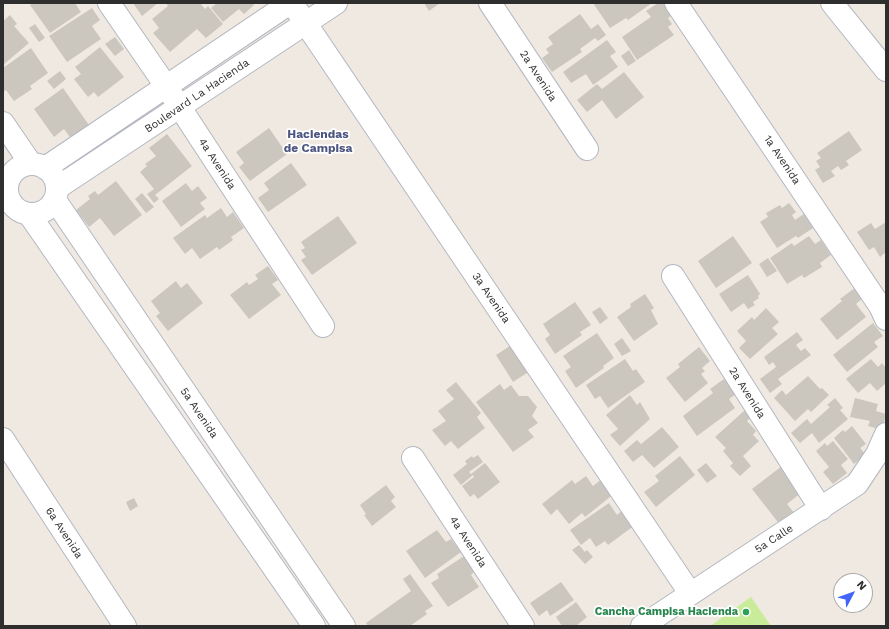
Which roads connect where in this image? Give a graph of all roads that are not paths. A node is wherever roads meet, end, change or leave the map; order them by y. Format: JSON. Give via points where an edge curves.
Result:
{"nodes":[{"id":1,"x":109,"y":3,"type":"edge"},
{"id":2,"x":291,"y":3,"type":"edge"},
{"id":3,"x":336,"y":3,"type":"edge"},
{"id":4,"x":490,"y":3,"type":"edge"},
{"id":5,"x":676,"y":3,"type":"edge"},
{"id":6,"x":832,"y":3,"type":"edge"},
{"id":7,"x":306,"y":23,"type":"junction"},
{"id":8,"x":886,"y":70,"type":"edge"},
{"id":9,"x":166,"y":86,"type":"junction"},
{"id":10,"x":180,"y":107,"type":"junction"},
{"id":11,"x":3,"y":123,"type":"edge"},
{"id":12,"x":587,"y":149,"type":"dead end"},
{"id":13,"x":38,"y":166,"type":"junction"},
{"id":14,"x":6,"y":172,"type":"edge"},
{"id":15,"x":56,"y":194,"type":"junction"},
{"id":16,"x":15,"y":209,"type":"edge"},
{"id":17,"x":673,"y":276,"type":"dead end"},
{"id":18,"x":886,"y":319,"type":"edge"},
{"id":19,"x":323,"y":326,"type":"dead end"},
{"id":20,"x":188,"y":397,"type":"junction"},
{"id":21,"x":167,"y":412,"type":"junction"},
{"id":22,"x":886,"y":434,"type":"edge"},
{"id":23,"x":3,"y":439,"type":"edge"},
{"id":24,"x":412,"y":458,"type":"dead end"},
{"id":25,"x":821,"y":509,"type":"junction"},
{"id":26,"x":690,"y":593,"type":"junction"},
{"id":27,"x":331,"y":607,"type":"junction"},
{"id":28,"x":313,"y":624,"type":"edge"},
{"id":29,"x":125,"y":626,"type":"edge"},
{"id":30,"x":344,"y":626,"type":"edge"},
{"id":31,"x":523,"y":626,"type":"edge"},
{"id":32,"x":642,"y":626,"type":"edge"}],
"edges":[{"from":1,"to":9,"type":"street","name":"4a Avenida"},
{"from":2,"to":7,"type":"street","name":"3a Avenida"},
{"from":2,"to":9,"type":"street"},
{"from":3,"to":7,"type":"street","name":"Boulevard La Hacienda"},
{"from":4,"to":12,"type":"street","name":"2a Avenida"},
{"from":5,"to":18,"type":"street","name":"1a Avenida","via":[[880,306]]},
{"from":6,"to":8,"type":"street"},
{"from":7,"to":10,"type":"street","name":"Boulevard La Hacienda"},
{"from":7,"to":26,"type":"street","name":"3a Avenida"},
{"from":9,"to":10,"type":"street","name":"4a Avenida"},
{"from":9,"to":13,"type":"street"},
{"from":10,"to":15,"type":"street","name":"Boulevard La Hacienda"},
{"from":10,"to":19,"type":"street","name":"4a Avenida"},
{"from":11,"to":13,"type":"street"},
{"from":13,"to":14,"type":"street","via":[[20,167]]},
{"from":13,"to":15,"type":"street","via":[[52,174]]},
{"from":14,"to":16,"type":"street","via":[[7,190]]},
{"from":15,"to":16,"type":"street","via":[[49,208],[43,212]]},
{"from":15,"to":20,"type":"street","name":"5a Avenida"},
{"from":16,"to":21,"type":"street"},
{"from":17,"to":25,"type":"street","name":"2a Avenida"},
{"from":20,"to":21,"type":"street"},
{"from":20,"to":27,"type":"street","name":"5a Avenida"},
{"from":21,"to":28,"type":"street"},
{"from":22,"to":25,"type":"street","name":"5a Calle","via":[[877,454],[857,484]]},
{"from":23,"to":29,"type":"street","name":"6a Avenida"},
{"from":24,"to":31,"type":"street","name":"4a Avenida"},
{"from":25,"to":26,"type":"street","name":"5a Calle"},
{"from":26,"to":32,"type":"street","name":"5a Calle"},
{"from":27,"to":28,"type":"street"},
{"from":27,"to":30,"type":"street","name":"5a Avenida"}]}
